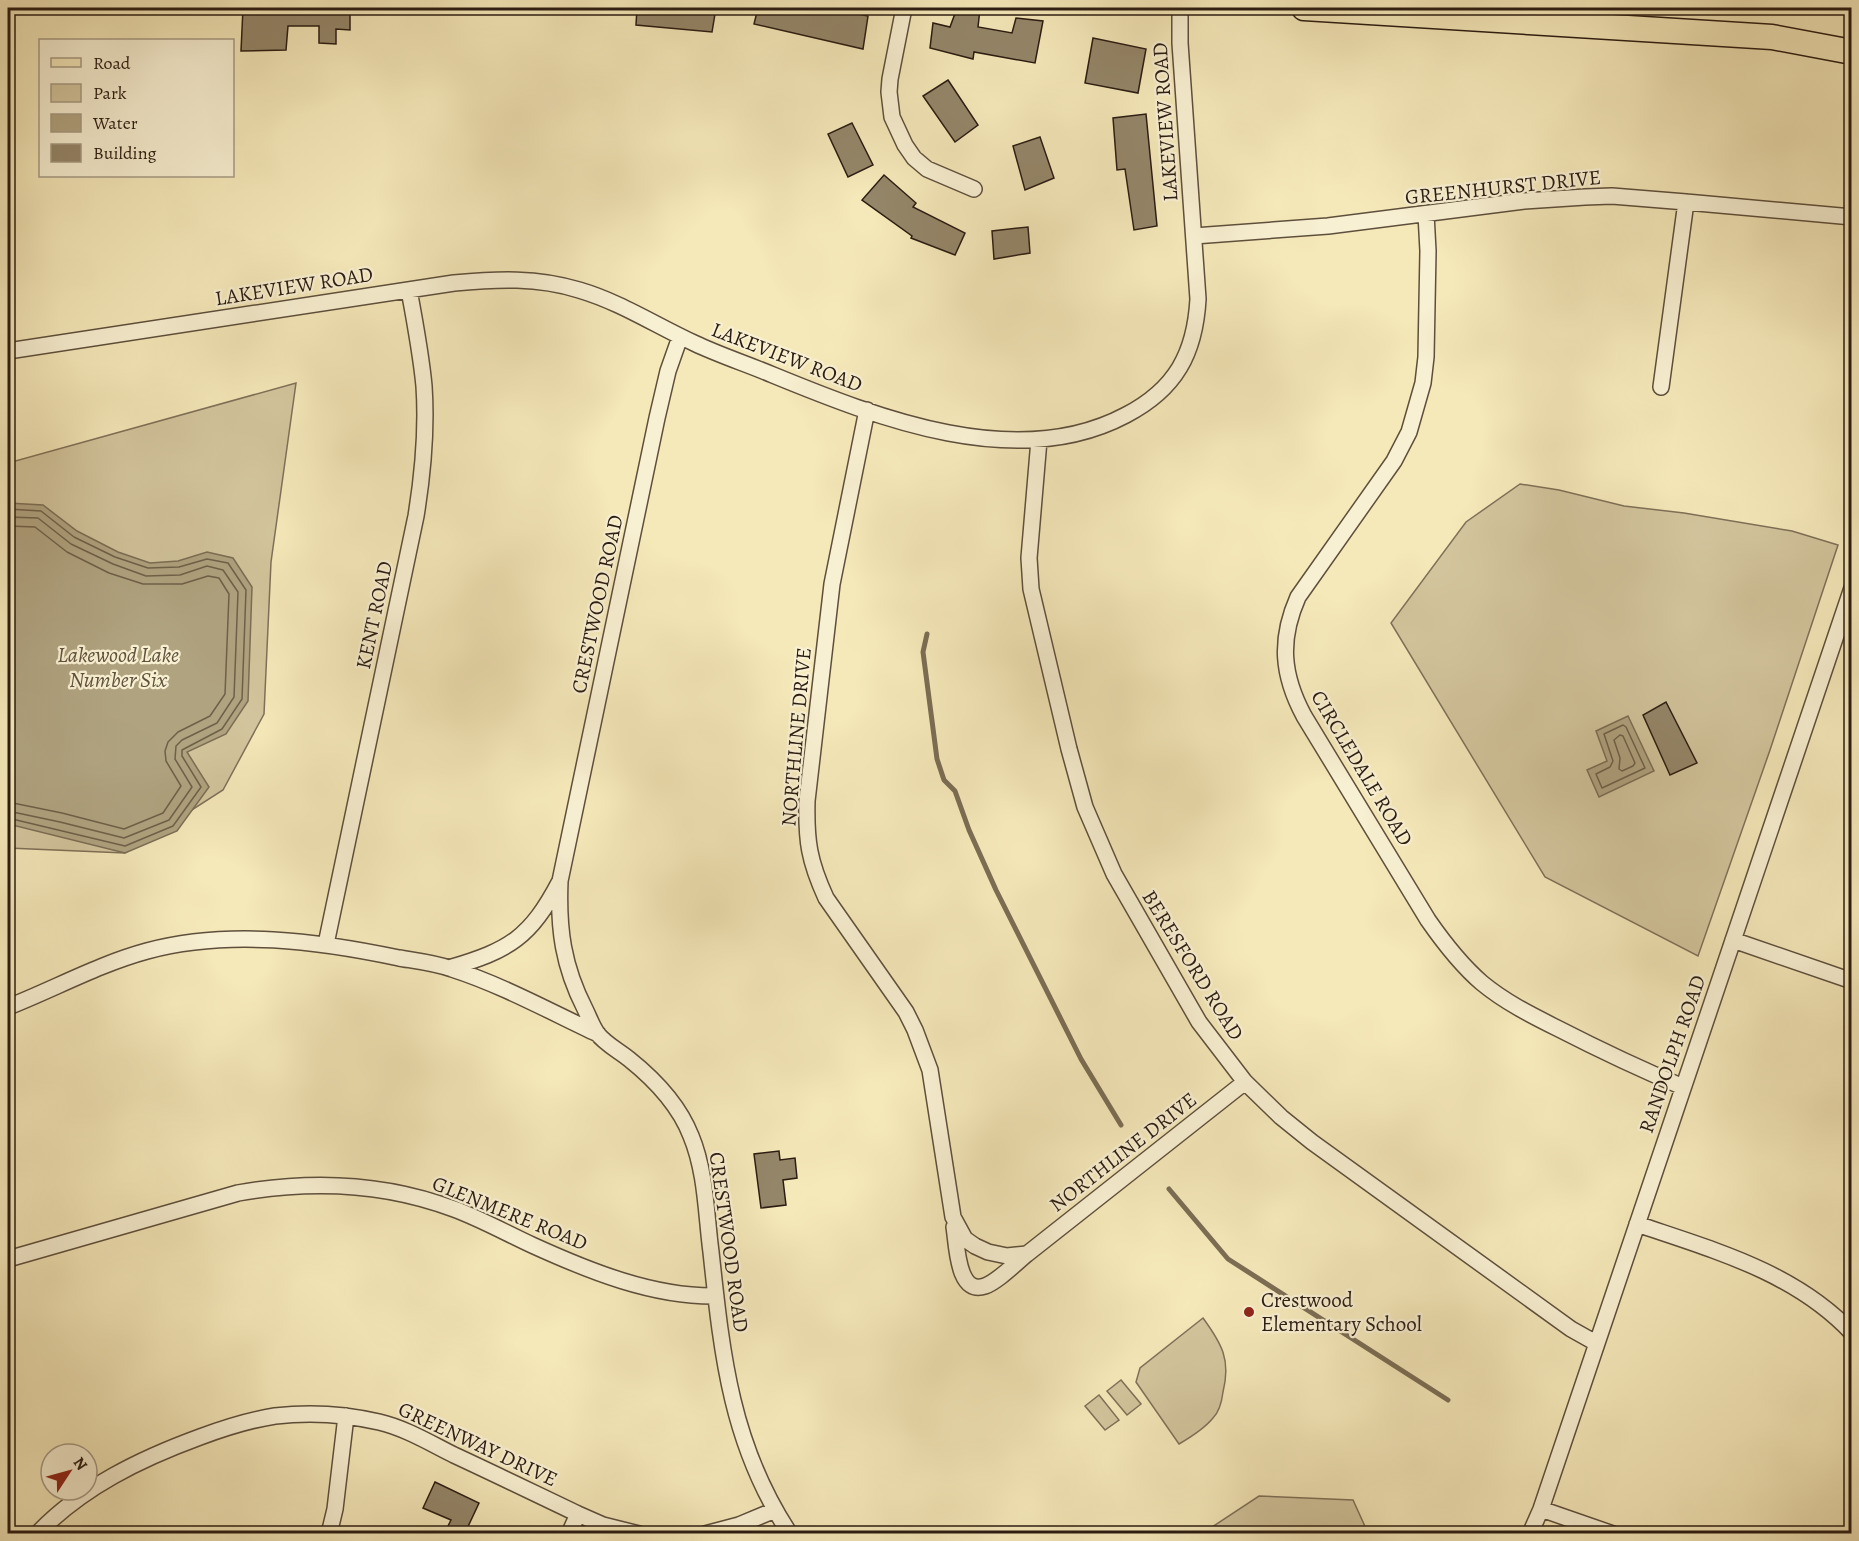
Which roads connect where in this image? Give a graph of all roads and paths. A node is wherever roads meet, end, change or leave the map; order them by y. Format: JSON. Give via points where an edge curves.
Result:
{"nodes":[{"id":1,"x":904,"y":8,"type":"edge"},
{"id":2,"x":1180,"y":8,"type":"edge"},
{"id":3,"x":1304,"y":8,"type":"edge"},
{"id":4,"x":1851,"y":51,"type":"edge"},
{"id":5,"x":974,"y":189,"type":"dead end"},
{"id":6,"x":1686,"y":202,"type":"junction"},
{"id":7,"x":1426,"y":214,"type":"junction"},
{"id":8,"x":1851,"y":217,"type":"edge"},
{"id":9,"x":1194,"y":236,"type":"junction"},
{"id":10,"x":409,"y":290,"type":"junction"},
{"id":11,"x":680,"y":337,"type":"junction"},
{"id":12,"x":8,"y":351,"type":"edge"},
{"id":13,"x":1661,"y":387,"type":"dead end"},
{"id":14,"x":867,"y":410,"type":"junction"},
{"id":15,"x":1039,"y":440,"type":"junction"},
{"id":16,"x":1851,"y":588,"type":"edge"},
{"id":17,"x":560,"y":881,"type":"junction"},
{"id":18,"x":1733,"y":940,"type":"junction"},
{"id":19,"x":326,"y":944,"type":"junction"},
{"id":20,"x":449,"y":968,"type":"junction"},
{"id":21,"x":1851,"y":981,"type":"edge"},
{"id":22,"x":8,"y":1007,"type":"edge"},
{"id":23,"x":597,"y":1034,"type":"junction"},
{"id":24,"x":1245,"y":1082,"type":"junction"},
{"id":25,"x":1683,"y":1087,"type":"junction"},
{"id":26,"x":952,"y":1217,"type":"junction"},
{"id":27,"x":1637,"y":1224,"type":"junction"},
{"id":28,"x":1027,"y":1254,"type":"junction"},
{"id":29,"x":8,"y":1259,"type":"edge"},
{"id":30,"x":716,"y":1296,"type":"junction"},
{"id":31,"x":1851,"y":1333,"type":"edge"},
{"id":32,"x":1596,"y":1343,"type":"junction"},
{"id":33,"x":346,"y":1416,"type":"junction"},
{"id":34,"x":1540,"y":1509,"type":"junction"},
{"id":35,"x":775,"y":1510,"type":"junction"},
{"id":36,"x":578,"y":1514,"type":"junction"},
{"id":37,"x":36,"y":1533,"type":"edge"},
{"id":38,"x":329,"y":1533,"type":"edge"},
{"id":39,"x":569,"y":1533,"type":"edge"},
{"id":40,"x":639,"y":1533,"type":"edge"},
{"id":41,"x":705,"y":1533,"type":"edge"},
{"id":42,"x":790,"y":1533,"type":"edge"},
{"id":43,"x":1530,"y":1533,"type":"edge"},
{"id":44,"x":1613,"y":1533,"type":"edge"}],
"edges":[{"from":1,"to":5,"type":"street","via":[[890,79],[892,117],[914,158],[927,169]]},
{"from":2,"to":9,"type":"street","name":"LAKEVIEW ROAD"},
{"from":3,"to":4,"type":"main road","via":[[1760,36]]},
{"from":6,"to":7,"type":"street","name":"GREENHURST DRIVE","via":[[1585,196]]},
{"from":6,"to":8,"type":"street","name":"GREENHURST DRIVE"},
{"from":6,"to":13,"type":"street"},
{"from":7,"to":9,"type":"street","name":"GREENHURST DRIVE"},
{"from":7,"to":25,"type":"street","name":"CIRCLEDALE ROAD","via":[[1426,357],[1419,403],[1394,461],[1298,597],[1285,649],[1291,688],[1304,717],[1428,920],[1465,967],[1515,1006]]},
{"from":9,"to":15,"type":"street","name":"LAKEVIEW ROAD","via":[[1197,325],[1178,370],[1151,399],[1119,419],[1080,433]]},
{"from":10,"to":11,"type":"street","name":"LAKEVIEW ROAD","via":[[496,279],[546,282],[616,303]]},
{"from":10,"to":12,"type":"street","name":"LAKEVIEW ROAD"},
{"from":10,"to":19,"type":"street","name":"KENT ROAD","via":[[424,388],[423,471]]},
{"from":11,"to":14,"type":"street","name":"LAKEVIEW ROAD"},
{"from":11,"to":17,"type":"street","name":"CRESTWOOD ROAD","via":[[657,418]]},
{"from":14,"to":15,"type":"street","name":"LAKEVIEW ROAD","via":[[949,432],[1000,440]]},
{"from":14,"to":26,"type":"street","name":"NORTHLINE DRIVE","via":[[832,584],[807,801],[808,850],[826,898],[915,1030],[930,1070]]},
{"from":15,"to":24,"type":"street","name":"BERESFORD ROAD","via":[[1029,558],[1031,589],[1085,807],[1114,874],[1161,958],[1199,1022]]},
{"from":16,"to":18,"type":"street","name":"RANDOLPH ROAD"},
{"from":17,"to":20,"type":"street","name":"CRESTWOOD ROAD","via":[[540,917],[506,948]]},
{"from":17,"to":23,"type":"street","name":"CRESTWOOD ROAD","via":[[561,937],[567,966]]},
{"from":18,"to":21,"type":"street"},
{"from":18,"to":25,"type":"street","name":"RANDOLPH ROAD"},
{"from":19,"to":20,"type":"street"},
{"from":19,"to":22,"type":"street","via":[[248,939],[177,945],[109,965]]},
{"from":20,"to":23,"type":"street"},
{"from":23,"to":30,"type":"street","name":"CRESTWOOD ROAD","via":[[657,1085],[686,1125],[702,1172]]},
{"from":24,"to":28,"type":"street","name":"NORTHLINE DRIVE"},
{"from":24,"to":32,"type":"street","name":"BERESFORD ROAD","via":[[1312,1142],[1571,1329]]},
{"from":25,"to":27,"type":"street","name":"RANDOLPH ROAD"},
{"from":26,"to":28,"type":"street","name":"NORTHLINE DRIVE","via":[[965,1239],[975,1246],[1007,1257]]},
{"from":26,"to":28,"type":"street","name":"NORTHLINE DRIVE","via":[[961,1272],[973,1286],[987,1286]]},
{"from":27,"to":31,"type":"street","via":[[1767,1272],[1819,1303]]},
{"from":27,"to":32,"type":"street","name":"RANDOLPH ROAD"},
{"from":29,"to":30,"type":"street","name":"GLENMERE ROAD","via":[[238,1193],[301,1185],[351,1186],[400,1193],[452,1208],[588,1268],[634,1283],[694,1296]]},
{"from":30,"to":35,"type":"street","name":"CRESTWOOD ROAD","via":[[724,1362],[736,1414]]},
{"from":32,"to":34,"type":"street","name":"RANDOLPH ROAD"},
{"from":33,"to":36,"type":"street","name":"GREENWAY DRIVE","via":[[381,1423],[424,1440]]},
{"from":33,"to":37,"type":"street","name":"GREENWAY DRIVE","via":[[274,1416],[176,1446],[105,1480]]},
{"from":33,"to":38,"type":"street"},
{"from":34,"to":43,"type":"street","name":"RANDOLPH ROAD"},
{"from":34,"to":44,"type":"street"},
{"from":35,"to":41,"type":"street","via":[[739,1526]]},
{"from":35,"to":42,"type":"street","name":"CRESTWOOD ROAD"},
{"from":36,"to":39,"type":"street"},
{"from":36,"to":40,"type":"street","name":"GREENWAY DRIVE","via":[[603,1525]]}]}
